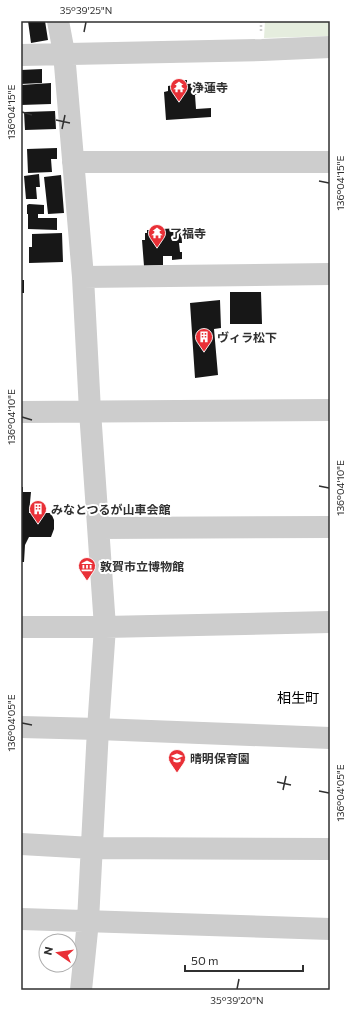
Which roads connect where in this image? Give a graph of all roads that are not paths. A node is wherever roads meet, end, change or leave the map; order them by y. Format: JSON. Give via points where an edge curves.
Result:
{"nodes":[{"id":1,"x":58,"y":21,"type":"edge"},
{"id":2,"x":330,"y":47,"type":"edge"},
{"id":3,"x":64,"y":53,"type":"junction"},
{"id":4,"x":21,"y":55,"type":"edge"},
{"id":5,"x":73,"y":162,"type":"junction"},
{"id":6,"x":330,"y":162,"type":"edge"},
{"id":7,"x":330,"y":274,"type":"edge"},
{"id":8,"x":83,"y":277,"type":"junction"},
{"id":9,"x":330,"y":410,"type":"edge"},
{"id":10,"x":90,"y":411,"type":"junction"},
{"id":11,"x":21,"y":412,"type":"edge"},
{"id":12,"x":330,"y":527,"type":"edge"},
{"id":13,"x":99,"y":528,"type":"junction"},
{"id":14,"x":330,"y":622,"type":"edge"},
{"id":15,"x":21,"y":627,"type":"edge"},
{"id":16,"x":105,"y":627,"type":"junction"},
{"id":17,"x":21,"y":727,"type":"edge"},
{"id":18,"x":98,"y":729,"type":"junction"},
{"id":19,"x":330,"y":738,"type":"edge"},
{"id":20,"x":21,"y":844,"type":"edge"},
{"id":21,"x":92,"y":848,"type":"junction"},
{"id":22,"x":330,"y":849,"type":"edge"},
{"id":23,"x":21,"y":919,"type":"edge"},
{"id":24,"x":88,"y":922,"type":"junction"},
{"id":25,"x":330,"y":929,"type":"edge"},
{"id":26,"x":81,"y":990,"type":"edge"}],
"edges":[{"from":1,"to":3,"type":"street"},
{"from":2,"to":3,"type":"street"},
{"from":3,"to":4,"type":"street"},
{"from":3,"to":5,"type":"street"},
{"from":5,"to":6,"type":"street"},
{"from":5,"to":8,"type":"street"},
{"from":7,"to":8,"type":"street"},
{"from":8,"to":10,"type":"street"},
{"from":9,"to":10,"type":"street"},
{"from":10,"to":11,"type":"street"},
{"from":10,"to":13,"type":"street"},
{"from":12,"to":13,"type":"street"},
{"from":13,"to":16,"type":"street"},
{"from":14,"to":16,"type":"street"},
{"from":15,"to":16,"type":"street"},
{"from":16,"to":18,"type":"street"},
{"from":17,"to":18,"type":"street"},
{"from":18,"to":19,"type":"street"},
{"from":18,"to":21,"type":"street"},
{"from":20,"to":21,"type":"street"},
{"from":21,"to":22,"type":"street"},
{"from":21,"to":24,"type":"street"},
{"from":23,"to":24,"type":"street"},
{"from":24,"to":25,"type":"street"},
{"from":24,"to":26,"type":"street"}]}
